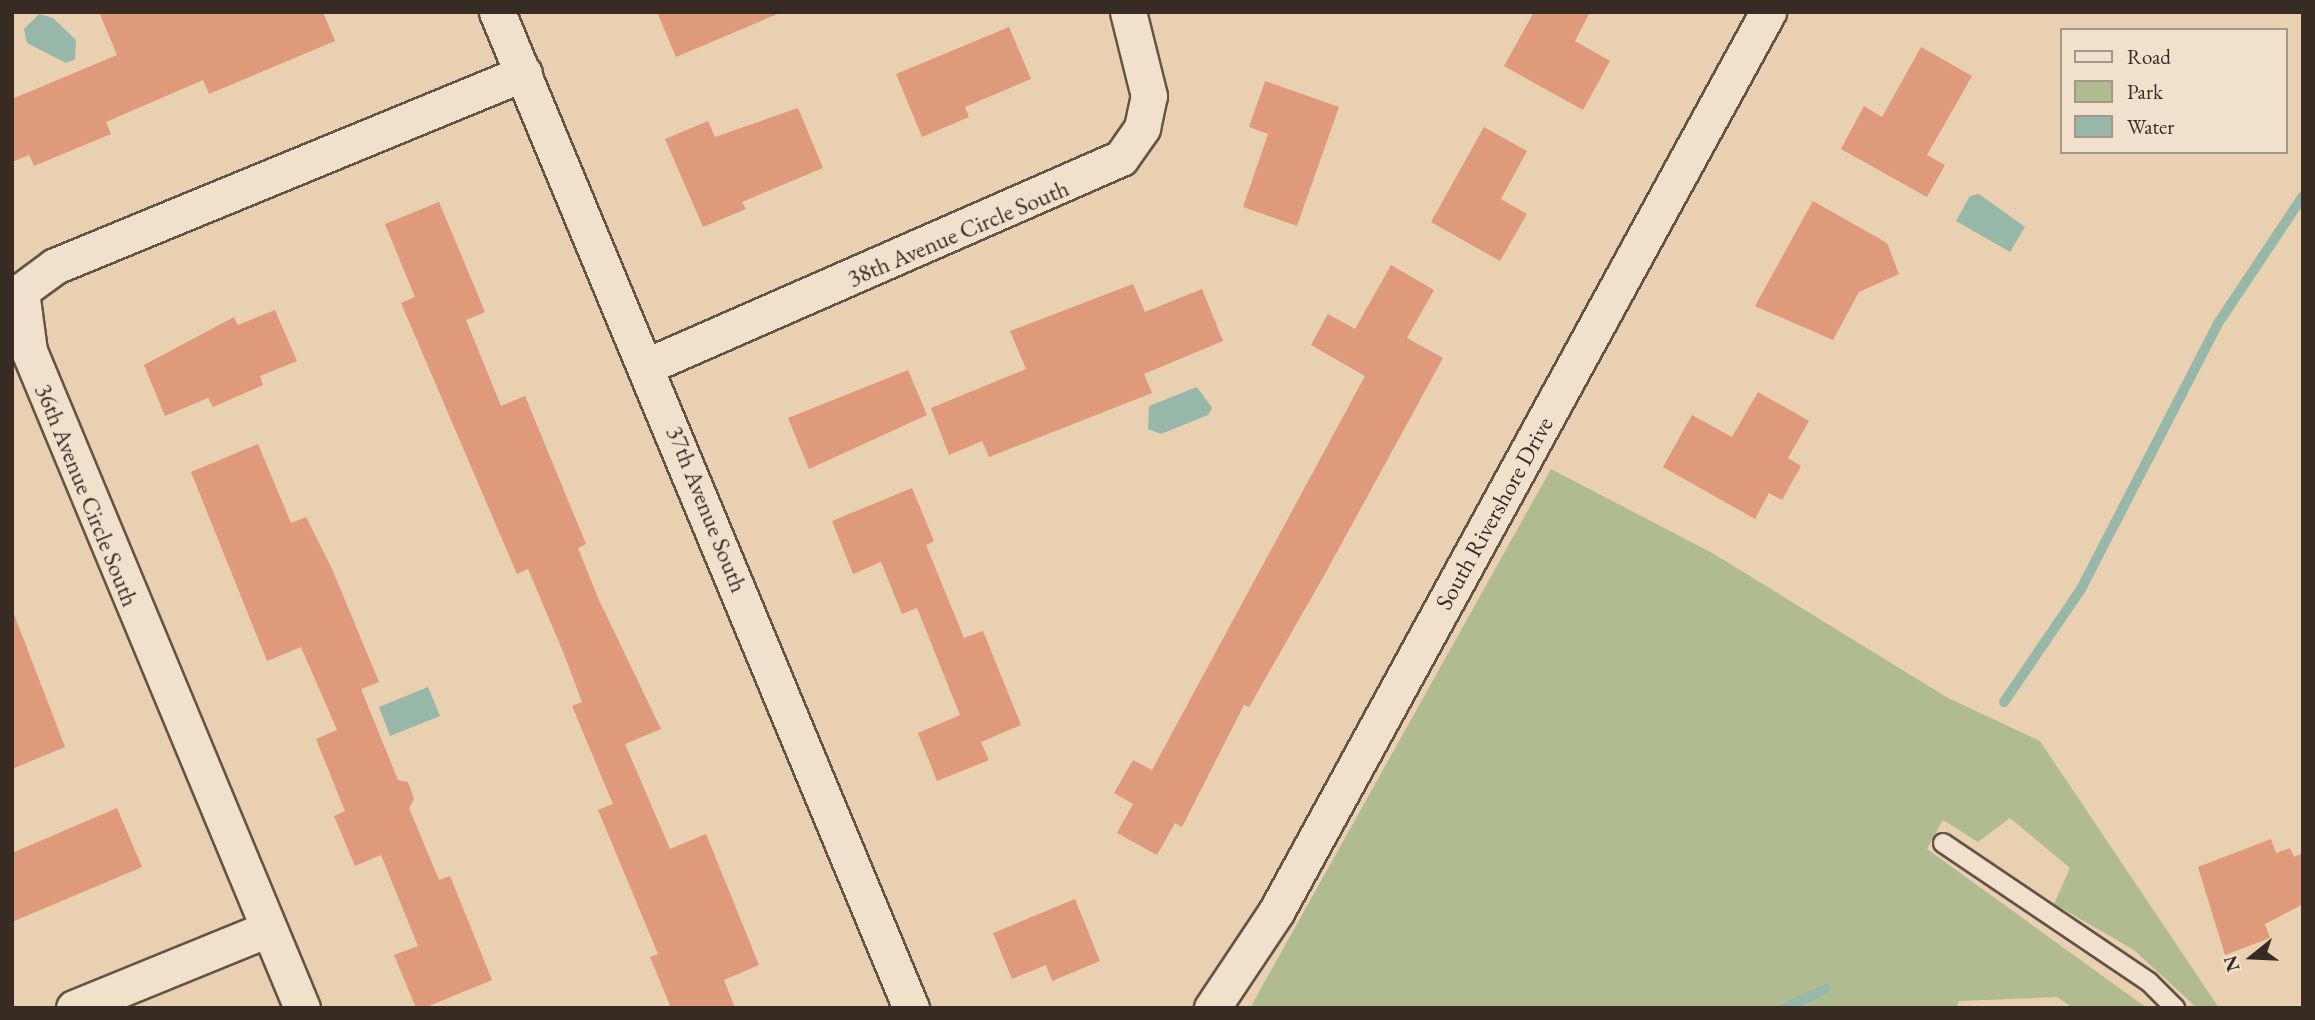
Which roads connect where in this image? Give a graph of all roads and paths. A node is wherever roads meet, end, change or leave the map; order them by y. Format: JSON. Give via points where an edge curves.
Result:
{"nodes":[{"id":1,"x":497,"y":12,"type":"edge"},
{"id":2,"x":1128,"y":12,"type":"edge"},
{"id":3,"x":1769,"y":12,"type":"edge"},
{"id":4,"x":524,"y":73,"type":"junction"},
{"id":5,"x":649,"y":365,"type":"junction"},
{"id":6,"x":1943,"y":843,"type":"dead end"},
{"id":7,"x":265,"y":930,"type":"junction"},
{"id":8,"x":74,"y":1008,"type":"edge"},
{"id":9,"x":302,"y":1008,"type":"edge"},
{"id":10,"x":911,"y":1008,"type":"edge"},
{"id":11,"x":1212,"y":1008,"type":"edge"},
{"id":12,"x":2175,"y":1008,"type":"edge"}],
"edges":[{"from":1,"to":4,"type":"street","name":"37th Avenue South"},
{"from":2,"to":5,"type":"street","name":"38th Avenue Circle South","via":[[1149,96],[1142,128],[1121,158]]},
{"from":3,"to":11,"type":"street","name":"South Rivershore Drive","via":[[1276,912]]},
{"from":4,"to":5,"type":"street","name":"37th Avenue South"},
{"from":4,"to":7,"type":"street","name":"36th Avenue Circle South","via":[[55,266],[21,291],[29,351]]},
{"from":5,"to":10,"type":"street","name":"37th Avenue South"},
{"from":6,"to":12,"type":"lane","via":[[2149,982]]},
{"from":7,"to":8,"type":"street"},
{"from":7,"to":9,"type":"street","name":"36th Avenue Circle South"}]}
